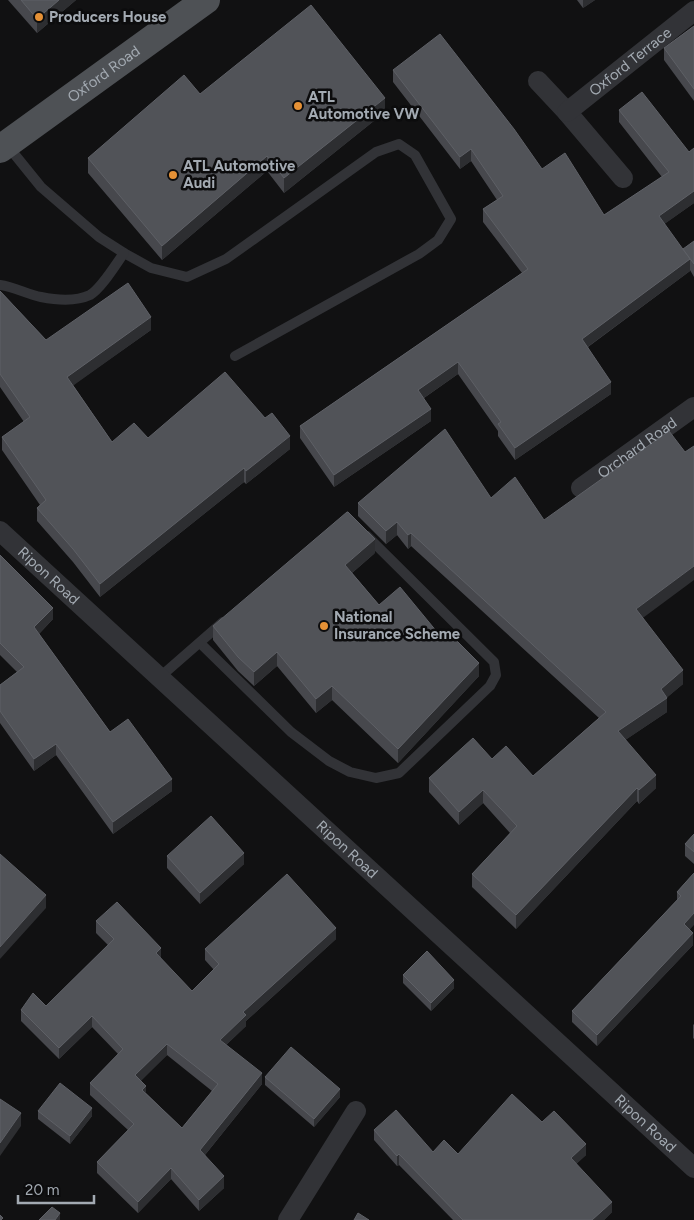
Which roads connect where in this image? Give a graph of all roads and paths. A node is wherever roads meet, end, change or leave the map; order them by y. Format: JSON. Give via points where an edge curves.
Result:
{"nodes":[{"id":1,"x":206,"y":0,"type":"edge"},
{"id":2,"x":694,"y":11,"type":"edge"},
{"id":3,"x":538,"y":81,"type":"dead end"},
{"id":4,"x":567,"y":112,"type":"junction"},
{"id":5,"x":3,"y":146,"type":"edge"},
{"id":6,"x":623,"y":178,"type":"dead end"},
{"id":7,"x":124,"y":253,"type":"junction"},
{"id":8,"x":0,"y":285,"type":"edge"},
{"id":9,"x":235,"y":356,"type":"dead end"},
{"id":10,"x":694,"y":408,"type":"edge"},
{"id":11,"x":581,"y":488,"type":"dead end"},
{"id":12,"x":0,"y":531,"type":"edge"},
{"id":13,"x":362,"y":532,"type":"edge"},
{"id":14,"x":229,"y":617,"type":"edge"},
{"id":15,"x":200,"y":643,"type":"junction"},
{"id":16,"x":160,"y":677,"type":"junction"},
{"id":17,"x":356,"y":1111,"type":"dead end"},
{"id":18,"x":694,"y":1168,"type":"edge"},
{"id":19,"x":288,"y":1220,"type":"edge"}],
"edges":[{"from":1,"to":5,"type":"main road","name":"Oxford Road"},
{"from":2,"to":4,"type":"street","name":"Oxford Terrace"},
{"from":3,"to":4,"type":"street"},
{"from":4,"to":6,"type":"street"},
{"from":5,"to":7,"type":"lane","via":[[41,187],[99,237]]},
{"from":7,"to":8,"type":"lane","via":[[90,295],[69,301],[40,297]]},
{"from":7,"to":9,"type":"lane","via":[[151,268],[186,277],[226,259],[376,152],[399,144],[415,156],[450,219],[438,240]]},
{"from":10,"to":11,"type":"street","name":"Orchard Road"},
{"from":12,"to":16,"type":"street","name":"Ripon Road"},
{"from":13,"to":15,"type":"lane","via":[[494,662],[496,675],[490,686],[399,773],[376,778],[350,772],[329,761],[291,732]]},
{"from":14,"to":15,"type":"lane"},
{"from":15,"to":16,"type":"lane"},
{"from":16,"to":18,"type":"street","name":"Ripon Road"},
{"from":17,"to":19,"type":"street"}]}
